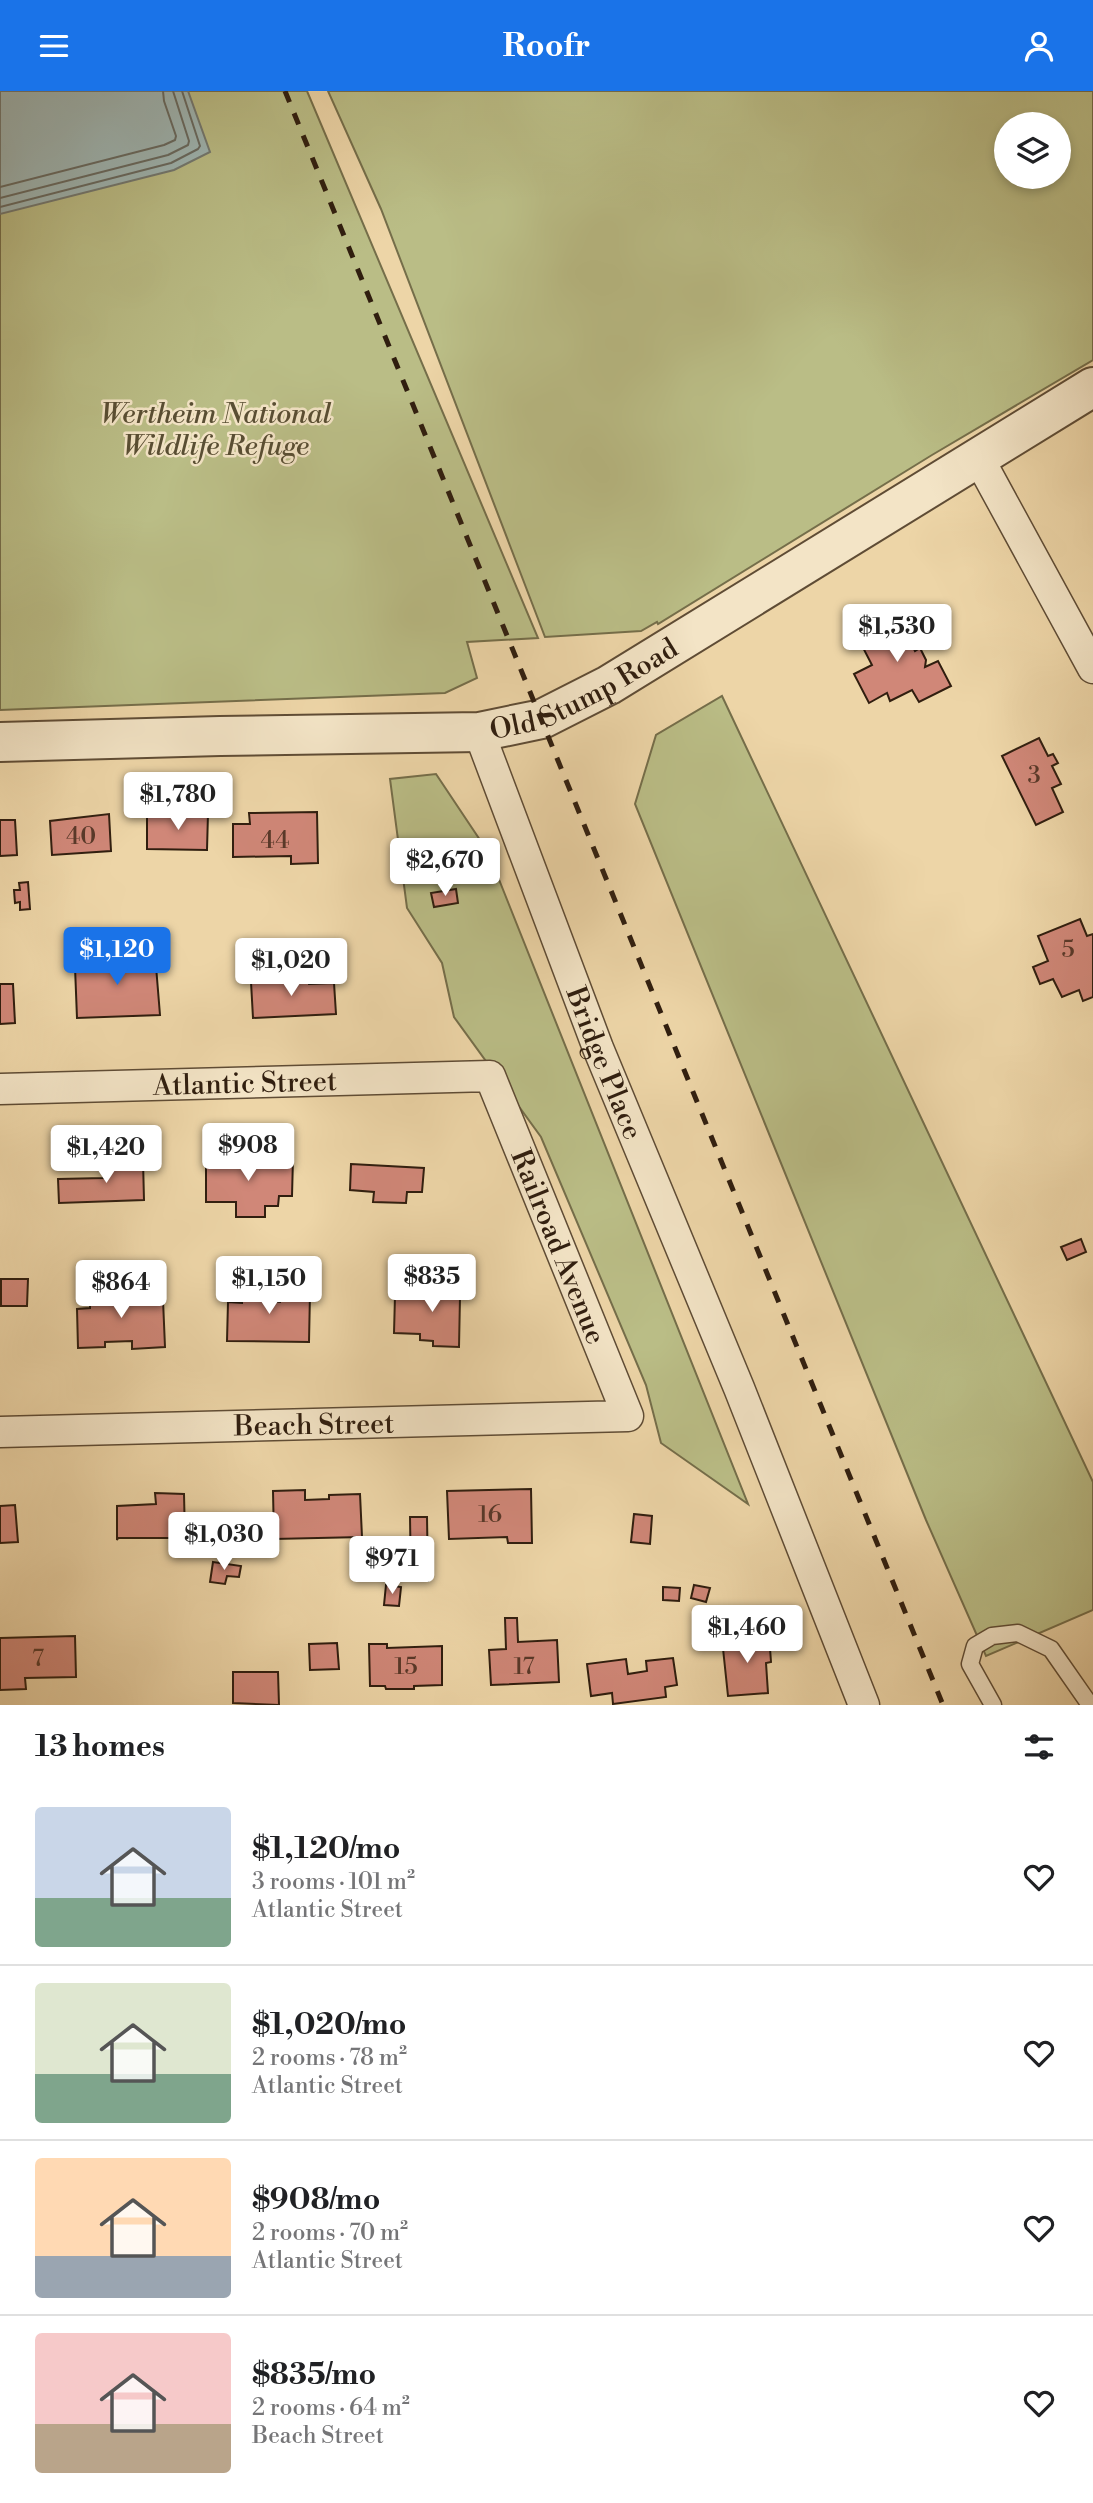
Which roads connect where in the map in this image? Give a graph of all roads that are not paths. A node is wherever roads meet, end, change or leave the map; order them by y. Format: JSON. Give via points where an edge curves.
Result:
{"nodes":[{"id":1,"x":1093,"y":387,"type":"edge"},
{"id":2,"x":979,"y":459,"type":"junction"},
{"id":3,"x":1093,"y":668,"type":"edge"},
{"id":4,"x":479,"y":732,"type":"junction"},
{"id":5,"x":0,"y":742,"type":"edge"},
{"id":6,"x":490,"y":1076,"type":"joint"},
{"id":7,"x":0,"y":1089,"type":"edge"},
{"id":8,"x":628,"y":1416,"type":"joint"},
{"id":9,"x":0,"y":1432,"type":"edge"},
{"id":10,"x":864,"y":1705,"type":"edge"},
{"id":11,"x":993,"y":1705,"type":"edge"},
{"id":12,"x":1090,"y":1705,"type":"edge"}],
"edges":[{"from":1,"to":2,"type":"street","name":"Old Stump Road"},
{"from":2,"to":3,"type":"street"},
{"from":2,"to":4,"type":"street","name":"Old Stump Road","via":[[584,699],[542,719]]},
{"from":4,"to":5,"type":"street","name":"Old Stump Road"},
{"from":4,"to":10,"type":"street","name":"Bridge Place","via":[[598,1048]]},
{"from":6,"to":7,"type":"street","name":"Atlantic Street"},
{"from":6,"to":8,"type":"street","name":"Railroad Avenue"},
{"from":8,"to":9,"type":"street","name":"Beach Street"},
{"from":11,"to":12,"type":"lane","via":[[970,1664],[975,1646],[992,1636],[1018,1633],[1051,1649]]}]}
